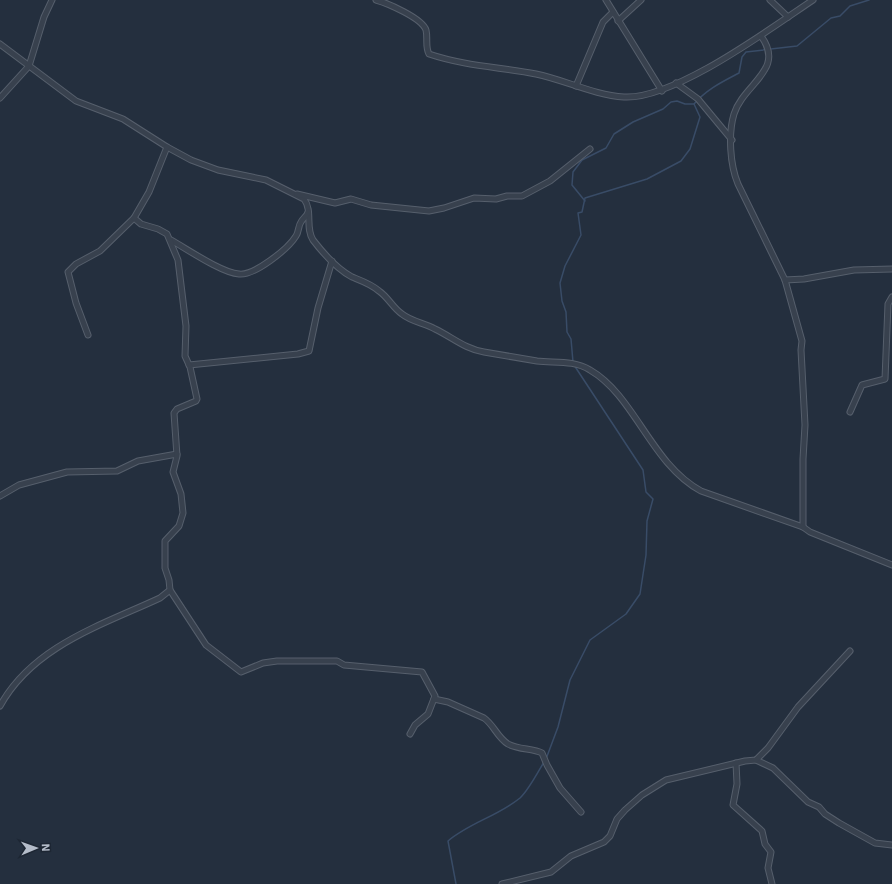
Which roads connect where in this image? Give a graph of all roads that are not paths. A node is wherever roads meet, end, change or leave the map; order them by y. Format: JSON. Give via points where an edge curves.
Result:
{"nodes":[{"id":1,"x":52,"y":0,"type":"edge"},
{"id":2,"x":376,"y":0,"type":"edge"},
{"id":3,"x":606,"y":0,"type":"edge"},
{"id":4,"x":641,"y":0,"type":"edge"},
{"id":5,"x":770,"y":0,"type":"edge"},
{"id":6,"x":813,"y":0,"type":"edge"},
{"id":7,"x":613,"y":12,"type":"junction"},
{"id":8,"x":788,"y":17,"type":"junction"},
{"id":9,"x":618,"y":21,"type":"junction"},
{"id":10,"x":761,"y":36,"type":"junction"},
{"id":11,"x":0,"y":44,"type":"edge"},
{"id":12,"x":29,"y":66,"type":"junction"},
{"id":13,"x":676,"y":83,"type":"junction"},
{"id":14,"x":576,"y":86,"type":"junction"},
{"id":15,"x":662,"y":91,"type":"junction"},
{"id":16,"x":0,"y":98,"type":"edge"},
{"id":17,"x":732,"y":140,"type":"junction"},
{"id":18,"x":167,"y":147,"type":"junction"},
{"id":19,"x":590,"y":149,"type":"dead end"},
{"id":20,"x":294,"y":193,"type":"junction"},
{"id":21,"x":308,"y":211,"type":"junction"},
{"id":22,"x":134,"y":218,"type":"junction"},
{"id":23,"x":171,"y":240,"type":"junction"},
{"id":24,"x":332,"y":261,"type":"junction"},
{"id":25,"x":892,"y":268,"type":"edge"},
{"id":26,"x":785,"y":280,"type":"junction"},
{"id":27,"x":892,"y":297,"type":"edge"},
{"id":28,"x":88,"y":334,"type":"dead end"},
{"id":29,"x":189,"y":365,"type":"junction"},
{"id":30,"x":850,"y":412,"type":"dead end"},
{"id":31,"x":177,"y":454,"type":"junction"},
{"id":32,"x":0,"y":496,"type":"edge"},
{"id":33,"x":803,"y":527,"type":"junction"},
{"id":34,"x":892,"y":565,"type":"edge"},
{"id":35,"x":170,"y":590,"type":"junction"},
{"id":36,"x":850,"y":651,"type":"dead end"},
{"id":37,"x":434,"y":699,"type":"junction"},
{"id":38,"x":0,"y":706,"type":"edge"},
{"id":39,"x":410,"y":734,"type":"dead end"},
{"id":40,"x":756,"y":760,"type":"junction"},
{"id":41,"x":736,"y":763,"type":"junction"},
{"id":42,"x":581,"y":812,"type":"dead end"},
{"id":43,"x":892,"y":845,"type":"edge"},
{"id":44,"x":502,"y":884,"type":"edge"},
{"id":45,"x":772,"y":884,"type":"edge"}],
"edges":[{"from":1,"to":12,"type":"street"},
{"from":2,"to":14,"type":"street","via":[[412,16],[424,26],[429,54],[480,67],[544,76]]},
{"from":3,"to":7,"type":"street"},
{"from":4,"to":9,"type":"street"},
{"from":5,"to":8,"type":"street"},
{"from":6,"to":8,"type":"street"},
{"from":7,"to":9,"type":"street"},
{"from":7,"to":14,"type":"street","via":[[603,22]]},
{"from":8,"to":10,"type":"street"},
{"from":9,"to":15,"type":"street"},
{"from":10,"to":13,"type":"street"},
{"from":10,"to":17,"type":"street","via":[[769,49],[769,63],[741,101],[735,114]]},
{"from":11,"to":12,"type":"street"},
{"from":12,"to":16,"type":"street"},
{"from":12,"to":18,"type":"street","via":[[76,101],[123,119]]},
{"from":13,"to":15,"type":"street"},
{"from":13,"to":17,"type":"street","via":[[698,99]]},
{"from":14,"to":15,"type":"street","via":[[623,97],[643,96]]},
{"from":17,"to":26,"type":"street","via":[[735,178]]},
{"from":18,"to":20,"type":"street","via":[[218,170],[266,180]]},
{"from":18,"to":22,"type":"street"},
{"from":19,"to":20,"type":"street","via":[[550,181],[522,196],[474,198],[429,211],[371,205],[351,199],[334,202]]},
{"from":20,"to":21,"type":"street","via":[[304,199]]},
{"from":21,"to":23,"type":"street","via":[[296,237],[286,247],[264,265],[241,274],[204,259]]},
{"from":21,"to":24,"type":"street","via":[[311,237]]},
{"from":22,"to":23,"type":"street","via":[[141,224],[164,231]]},
{"from":22,"to":28,"type":"street","via":[[100,251],[76,264],[68,272]]},
{"from":23,"to":29,"type":"street","via":[[181,276],[186,326],[185,356]]},
{"from":24,"to":29,"type":"street","via":[[308,351]]},
{"from":24,"to":33,"type":"street","via":[[352,276],[379,290],[404,316],[434,328],[466,347],[539,361],[573,364],[589,369],[603,379],[619,397],[652,444],[688,484],[701,491]]},
{"from":25,"to":26,"type":"street","via":[[854,270]]},
{"from":26,"to":33,"type":"street","via":[[802,341],[805,425]]},
{"from":27,"to":30,"type":"street","via":[[888,304],[885,379],[862,385]]},
{"from":29,"to":31,"type":"street","via":[[197,398],[174,413]]},
{"from":31,"to":32,"type":"street","via":[[138,461],[117,471],[67,472],[19,485]]},
{"from":31,"to":35,"type":"street","via":[[172,472],[181,494],[184,513],[179,526],[164,541],[165,568]]},
{"from":33,"to":34,"type":"street"},
{"from":35,"to":37,"type":"street","via":[[206,645],[241,672],[267,662],[292,661],[337,661],[344,665],[420,671],[435,694]]},
{"from":35,"to":38,"type":"street","via":[[160,598],[83,632],[55,650],[20,677]]},
{"from":36,"to":40,"type":"street","via":[[798,707]]},
{"from":37,"to":39,"type":"street","via":[[428,714]]},
{"from":37,"to":42,"type":"street","via":[[448,702],[484,718],[499,736],[513,746],[542,753],[560,788]]},
{"from":40,"to":41,"type":"street"},
{"from":40,"to":43,"type":"street","via":[[773,768],[804,799],[839,823],[875,843]]},
{"from":41,"to":44,"type":"street","via":[[666,780],[642,795],[625,810],[604,842],[572,856],[551,872]]},
{"from":41,"to":45,"type":"street","via":[[737,784],[733,805],[763,832],[765,844],[771,852],[768,868]]}]}
